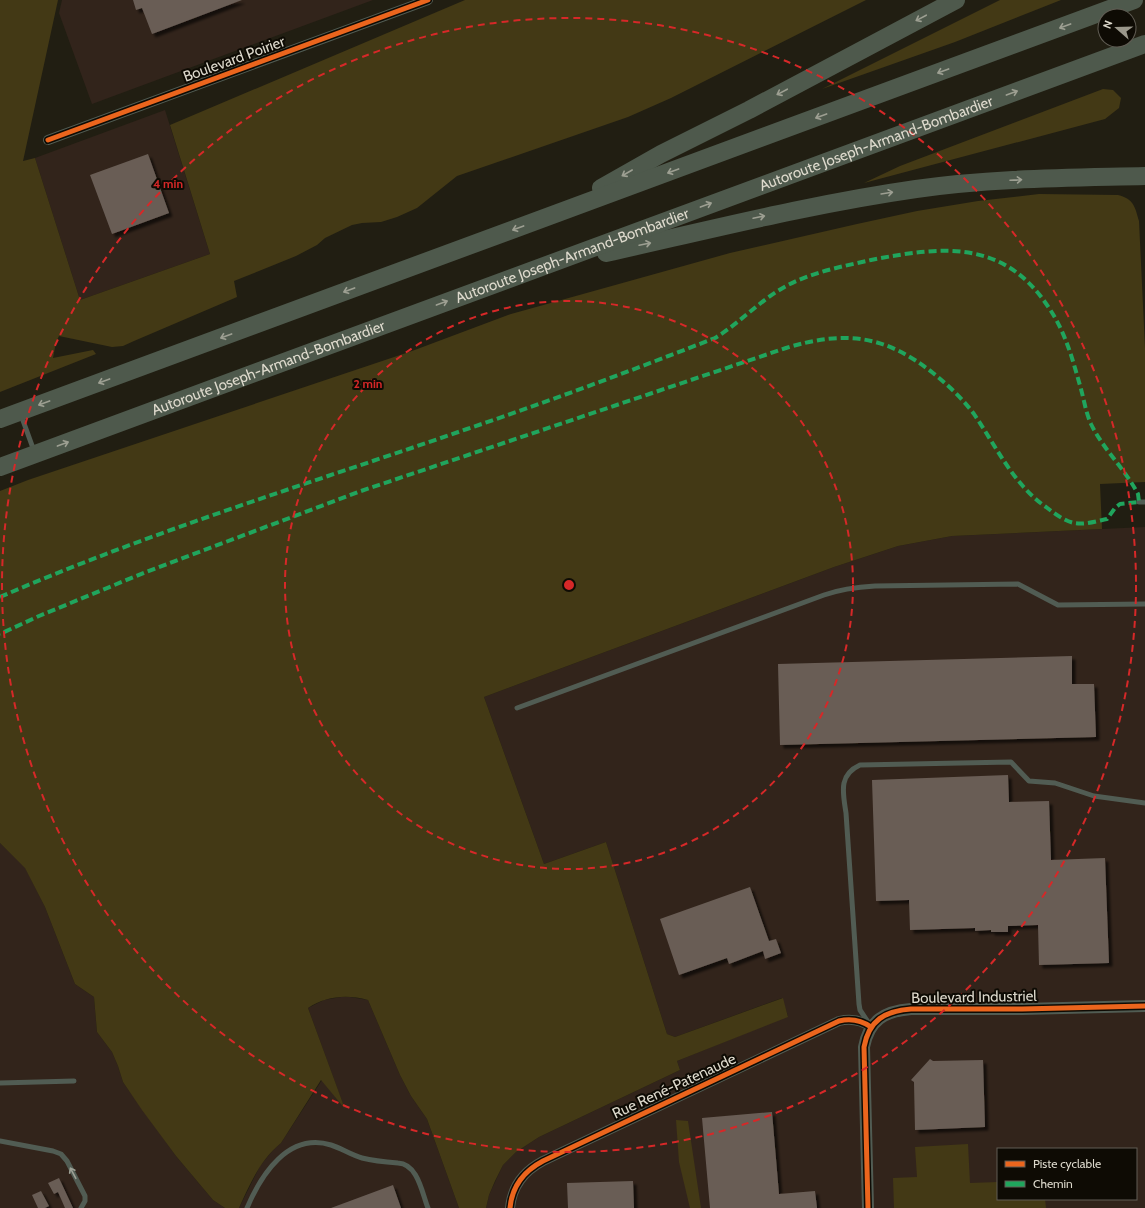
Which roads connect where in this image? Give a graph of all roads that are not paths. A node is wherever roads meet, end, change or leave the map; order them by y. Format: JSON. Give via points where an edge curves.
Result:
{"nodes":[{"id":1,"x":428,"y":0,"type":"edge"},
{"id":2,"x":956,"y":0,"type":"edge"},
{"id":3,"x":1134,"y":0,"type":"edge"},
{"id":4,"x":1145,"y":44,"type":"edge"},
{"id":5,"x":48,"y":140,"type":"dead end"},
{"id":6,"x":1145,"y":176,"type":"edge"},
{"id":7,"x":554,"y":214,"type":"junction"},
{"id":8,"x":538,"y":267,"type":"junction"},
{"id":9,"x":20,"y":412,"type":"junction"},
{"id":10,"x":0,"y":420,"type":"edge"},
{"id":11,"x":35,"y":454,"type":"junction"},
{"id":12,"x":0,"y":467,"type":"edge"},
{"id":13,"x":1138,"y":502,"type":"dead end"},
{"id":14,"x":1145,"y":502,"type":"edge"},
{"id":15,"x":1145,"y":604,"type":"edge"},
{"id":16,"x":517,"y":708,"type":"dead end"},
{"id":17,"x":1145,"y":803,"type":"edge"},
{"id":18,"x":1145,"y":1006,"type":"edge"},
{"id":19,"x":871,"y":1027,"type":"junction"},
{"id":20,"x":74,"y":1081,"type":"dead end"},
{"id":21,"x":0,"y":1083,"type":"edge"},
{"id":22,"x":0,"y":1141,"type":"edge"},
{"id":23,"x":81,"y":1208,"type":"edge"},
{"id":24,"x":247,"y":1208,"type":"edge"},
{"id":25,"x":428,"y":1208,"type":"edge"},
{"id":26,"x":510,"y":1208,"type":"edge"},
{"id":27,"x":868,"y":1208,"type":"edge"}],
"edges":[{"from":1,"to":5,"type":"street","name":"Boulevard Poirier"},
{"from":2,"to":7,"type":"highway","one_way":true,"via":[[661,154]]},
{"from":3,"to":7,"type":"highway","one_way":true},
{"from":8,"to":4,"type":"highway","name":"Autoroute Joseph-Armand-Bombardier","one_way":true},
{"from":8,"to":6,"type":"highway","one_way":true,"via":[[804,208],[904,190],[1008,181]]},
{"from":7,"to":9,"type":"highway","one_way":true},
{"from":11,"to":8,"type":"highway","name":"Autoroute Joseph-Armand-Bombardier","one_way":true},
{"from":9,"to":10,"type":"highway"},
{"from":9,"to":11,"type":"lane"},
{"from":11,"to":12,"type":"highway","name":"Autoroute Joseph-Armand-Bombardier"},
{"from":13,"to":14,"type":"lane"},
{"from":15,"to":16,"type":"lane","via":[[1058,605],[1018,584],[875,586],[837,590]]},
{"from":17,"to":19,"type":"lane","via":[[1094,796],[1054,783],[1029,781],[1011,762],[860,765],[851,768],[844,781],[843,791],[859,1004]]},
{"from":18,"to":19,"type":"street","name":"Boulevard Industriel","via":[[905,1010],[894,1011],[884,1016]]},
{"from":19,"to":26,"type":"street","name":"Rue René-Patenaude","via":[[866,1023],[852,1020],[839,1021],[543,1161],[520,1179]]},
{"from":19,"to":27,"type":"street","via":[[864,1047]]},
{"from":20,"to":21,"type":"lane"},
{"from":23,"to":22,"type":"lane","one_way":true,"via":[[85,1196],[61,1154]]},
{"from":24,"to":25,"type":"lane","via":[[261,1180],[276,1161],[292,1149],[311,1143],[331,1145],[369,1160],[408,1166],[414,1173]]}]}
